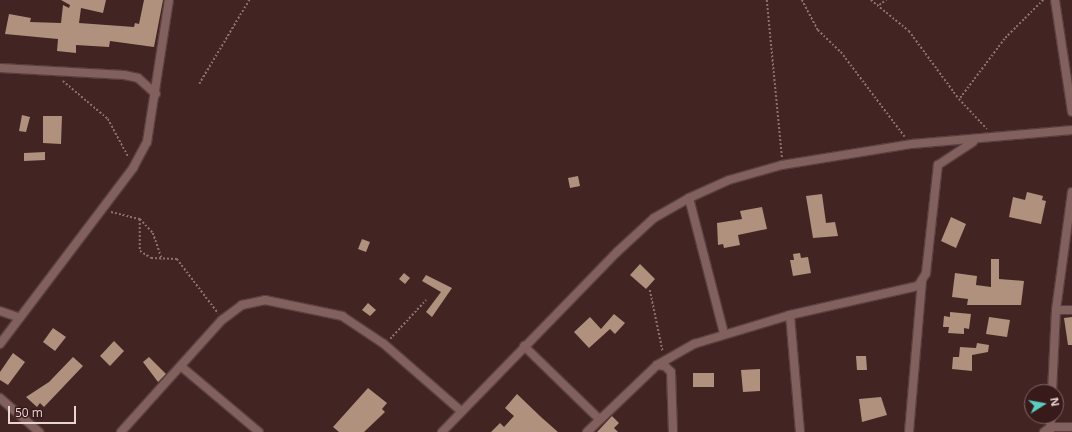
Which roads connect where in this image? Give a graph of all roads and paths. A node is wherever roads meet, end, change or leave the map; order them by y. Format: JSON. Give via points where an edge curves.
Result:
{"nodes":[{"id":1,"x":169,"y":0,"type":"edge"},
{"id":2,"x":249,"y":0,"type":"edge"},
{"id":3,"x":767,"y":0,"type":"edge"},
{"id":4,"x":802,"y":0,"type":"edge"},
{"id":5,"x":871,"y":0,"type":"edge"},
{"id":6,"x":886,"y":0,"type":"edge"},
{"id":7,"x":1044,"y":0,"type":"edge"},
{"id":8,"x":1055,"y":0,"type":"edge"},
{"id":9,"x":878,"y":5,"type":"junction"},
{"id":10,"x":0,"y":68,"type":"edge"},
{"id":11,"x":54,"y":74,"type":"junction"},
{"id":12,"x":199,"y":84,"type":"dead end"},
{"id":13,"x":156,"y":94,"type":"junction"},
{"id":14,"x":959,"y":99,"type":"junction"},
{"id":15,"x":1072,"y":112,"type":"edge"},
{"id":16,"x":1072,"y":130,"type":"edge"},
{"id":17,"x":995,"y":137,"type":"junction"},
{"id":18,"x":976,"y":141,"type":"junction"},
{"id":19,"x":912,"y":144,"type":"junction"},
{"id":20,"x":782,"y":165,"type":"junction"},
{"id":21,"x":133,"y":168,"type":"junction"},
{"id":22,"x":1072,"y":192,"type":"edge"},
{"id":23,"x":689,"y":198,"type":"junction"},
{"id":24,"x":102,"y":206,"type":"junction"},
{"id":25,"x":1071,"y":206,"type":"edge"},
{"id":26,"x":140,"y":219,"type":"junction"},
{"id":27,"x":162,"y":259,"type":"junction"},
{"id":28,"x":922,"y":281,"type":"junction"},
{"id":29,"x":650,"y":290,"type":"dead end"},
{"id":30,"x":426,"y":300,"type":"dead end"},
{"id":31,"x":1056,"y":310,"type":"junction"},
{"id":32,"x":1072,"y":310,"type":"edge"},
{"id":33,"x":0,"y":311,"type":"edge"},
{"id":34,"x":790,"y":314,"type":"junction"},
{"id":35,"x":20,"y":318,"type":"junction"},
{"id":36,"x":222,"y":320,"type":"junction"},
{"id":37,"x":724,"y":333,"type":"junction"},
{"id":38,"x":0,"y":344,"type":"edge"},
{"id":39,"x":384,"y":344,"type":"junction"},
{"id":40,"x":524,"y":346,"type":"junction"},
{"id":41,"x":665,"y":360,"type":"junction"},
{"id":42,"x":657,"y":366,"type":"junction"},
{"id":43,"x":182,"y":368,"type":"junction"},
{"id":44,"x":1052,"y":384,"type":"edge"},
{"id":45,"x":0,"y":398,"type":"edge"},
{"id":46,"x":461,"y":411,"type":"junction"},
{"id":47,"x":599,"y":419,"type":"junction"},
{"id":48,"x":1072,"y":427,"type":"edge"},
{"id":49,"x":1048,"y":430,"type":"edge"},
{"id":50,"x":39,"y":432,"type":"edge"},
{"id":51,"x":121,"y":432,"type":"edge"},
{"id":52,"x":259,"y":432,"type":"edge"},
{"id":53,"x":442,"y":432,"type":"edge"},
{"id":54,"x":587,"y":432,"type":"edge"},
{"id":55,"x":673,"y":432,"type":"edge"},
{"id":56,"x":800,"y":432,"type":"edge"},
{"id":57,"x":909,"y":432,"type":"edge"}],
"edges":[{"from":1,"to":13,"type":"street"},
{"from":2,"to":12,"type":"path"},
{"from":3,"to":20,"type":"path"},
{"from":4,"to":19,"type":"path","via":[[818,30],[841,52],[886,116]]},
{"from":5,"to":9,"type":"path"},
{"from":6,"to":9,"type":"path"},
{"from":7,"to":14,"type":"path","via":[[1005,38]]},
{"from":8,"to":15,"type":"street"},
{"from":9,"to":14,"type":"path","via":[[909,31]]},
{"from":10,"to":11,"type":"street"},
{"from":11,"to":13,"type":"street","via":[[138,78]]},
{"from":11,"to":21,"type":"path","via":[[108,119],[118,131]]},
{"from":13,"to":21,"type":"street","via":[[147,142]]},
{"from":14,"to":17,"type":"path"},
{"from":16,"to":17,"type":"street"},
{"from":17,"to":18,"type":"street"},
{"from":18,"to":19,"type":"street"},
{"from":18,"to":28,"type":"street","via":[[938,165]]},
{"from":19,"to":20,"type":"street"},
{"from":20,"to":23,"type":"street","via":[[729,180]]},
{"from":21,"to":24,"type":"street"},
{"from":22,"to":25,"type":"street"},
{"from":23,"to":37,"type":"street"},
{"from":23,"to":40,"type":"street","via":[[654,218]]},
{"from":24,"to":26,"type":"path","via":[[116,216]]},
{"from":24,"to":35,"type":"street"},
{"from":25,"to":31,"type":"street"},
{"from":26,"to":27,"type":"path","via":[[154,233]]},
{"from":26,"to":27,"type":"path","via":[[140,251],[152,258]]},
{"from":27,"to":36,"type":"path","via":[[179,260]]},
{"from":28,"to":34,"type":"street","via":[[918,286]]},
{"from":28,"to":57,"type":"street"},
{"from":29,"to":41,"type":"path"},
{"from":30,"to":39,"type":"path","via":[[416,316]]},
{"from":31,"to":32,"type":"street"},
{"from":31,"to":44,"type":"street"},
{"from":33,"to":35,"type":"street"},
{"from":34,"to":37,"type":"street"},
{"from":34,"to":56,"type":"street"},
{"from":35,"to":38,"type":"street"},
{"from":36,"to":39,"type":"street","via":[[242,305],[277,301],[342,316]]},
{"from":36,"to":43,"type":"street"},
{"from":37,"to":41,"type":"street"},
{"from":39,"to":46,"type":"street"},
{"from":40,"to":46,"type":"street"},
{"from":40,"to":47,"type":"street"},
{"from":41,"to":42,"type":"street"},
{"from":42,"to":47,"type":"street"},
{"from":42,"to":55,"type":"street","via":[[665,366],[671,372]]},
{"from":43,"to":51,"type":"street"},
{"from":43,"to":52,"type":"street"},
{"from":45,"to":50,"type":"street"},
{"from":46,"to":53,"type":"street"},
{"from":47,"to":54,"type":"street"},
{"from":48,"to":49,"type":"street"}]}
